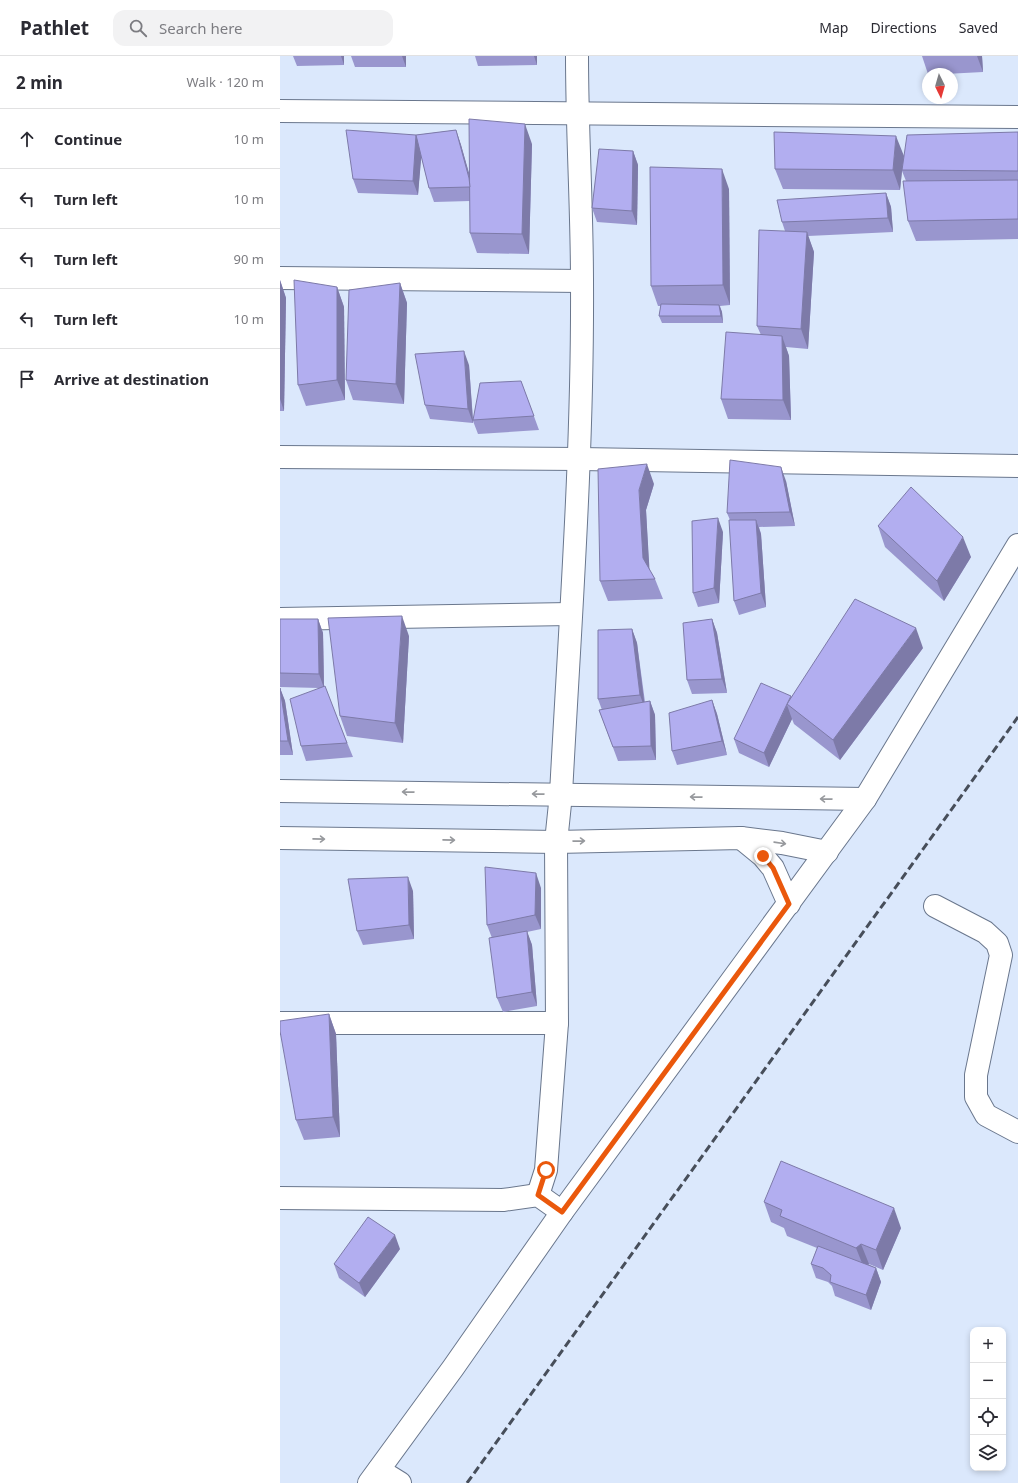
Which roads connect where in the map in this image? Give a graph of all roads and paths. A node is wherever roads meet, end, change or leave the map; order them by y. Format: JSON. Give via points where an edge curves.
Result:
{"nodes":[{"id":1,"x":577,"y":56,"type":"edge"},
{"id":2,"x":280,"y":111,"type":"edge"},
{"id":3,"x":577,"y":112,"type":"junction"},
{"id":4,"x":1018,"y":116,"type":"edge"},
{"id":5,"x":280,"y":278,"type":"edge"},
{"id":6,"x":582,"y":281,"type":"junction"},
{"id":7,"x":280,"y":457,"type":"edge"},
{"id":8,"x":580,"y":459,"type":"junction"},
{"id":9,"x":1018,"y":466,"type":"edge"},
{"id":10,"x":1018,"y":545,"type":"edge"},
{"id":11,"x":570,"y":614,"type":"junction"},
{"id":12,"x":280,"y":619,"type":"edge"},
{"id":13,"x":280,"y":791,"type":"edge"},
{"id":14,"x":561,"y":794,"type":"junction"},
{"id":15,"x":865,"y":799,"type":"junction"},
{"id":16,"x":280,"y":838,"type":"edge"},
{"id":17,"x":741,"y":838,"type":"junction"},
{"id":18,"x":556,"y":842,"type":"junction"},
{"id":19,"x":827,"y":852,"type":"junction"},
{"id":20,"x":789,"y":904,"type":"junction"},
{"id":21,"x":935,"y":906,"type":"dead end"},
{"id":22,"x":558,"y":1022,"type":"junction"},
{"id":23,"x":280,"y":1023,"type":"edge"},
{"id":24,"x":1018,"y":1132,"type":"edge"},
{"id":25,"x":538,"y":1195,"type":"junction"},
{"id":26,"x":280,"y":1198,"type":"edge"},
{"id":27,"x":562,"y":1212,"type":"junction"},
{"id":28,"x":374,"y":1476,"type":"edge"},
{"id":29,"x":400,"y":1483,"type":"edge"}],
"edges":[{"from":1,"to":3,"type":"street"},
{"from":2,"to":3,"type":"street"},
{"from":3,"to":4,"type":"street"},
{"from":3,"to":6,"type":"street"},
{"from":5,"to":6,"type":"street"},
{"from":6,"to":8,"type":"street"},
{"from":7,"to":8,"type":"street"},
{"from":8,"to":9,"type":"street"},
{"from":8,"to":11,"type":"street"},
{"from":10,"to":15,"type":"street"},
{"from":11,"to":12,"type":"street"},
{"from":11,"to":14,"type":"street"},
{"from":14,"to":13,"type":"street","one_way":true},
{"from":15,"to":14,"type":"street","one_way":true},
{"from":14,"to":18,"type":"street"},
{"from":15,"to":19,"type":"street"},
{"from":16,"to":18,"type":"street","one_way":true},
{"from":18,"to":17,"type":"street","one_way":true},
{"from":17,"to":19,"type":"street","one_way":true},
{"from":17,"to":20,"type":"street","via":[[773,868]]},
{"from":18,"to":22,"type":"street"},
{"from":19,"to":20,"type":"street"},
{"from":20,"to":27,"type":"street"},
{"from":21,"to":24,"type":"street","via":[[985,932],[997,942],[1001,955],[976,1075],[976,1097],[986,1115]]},
{"from":22,"to":23,"type":"street"},
{"from":22,"to":25,"type":"street","via":[[546,1170]]},
{"from":25,"to":26,"type":"street","via":[[502,1200]]},
{"from":25,"to":27,"type":"street"},
{"from":27,"to":28,"type":"street"},
{"from":28,"to":29,"type":"street"}]}
